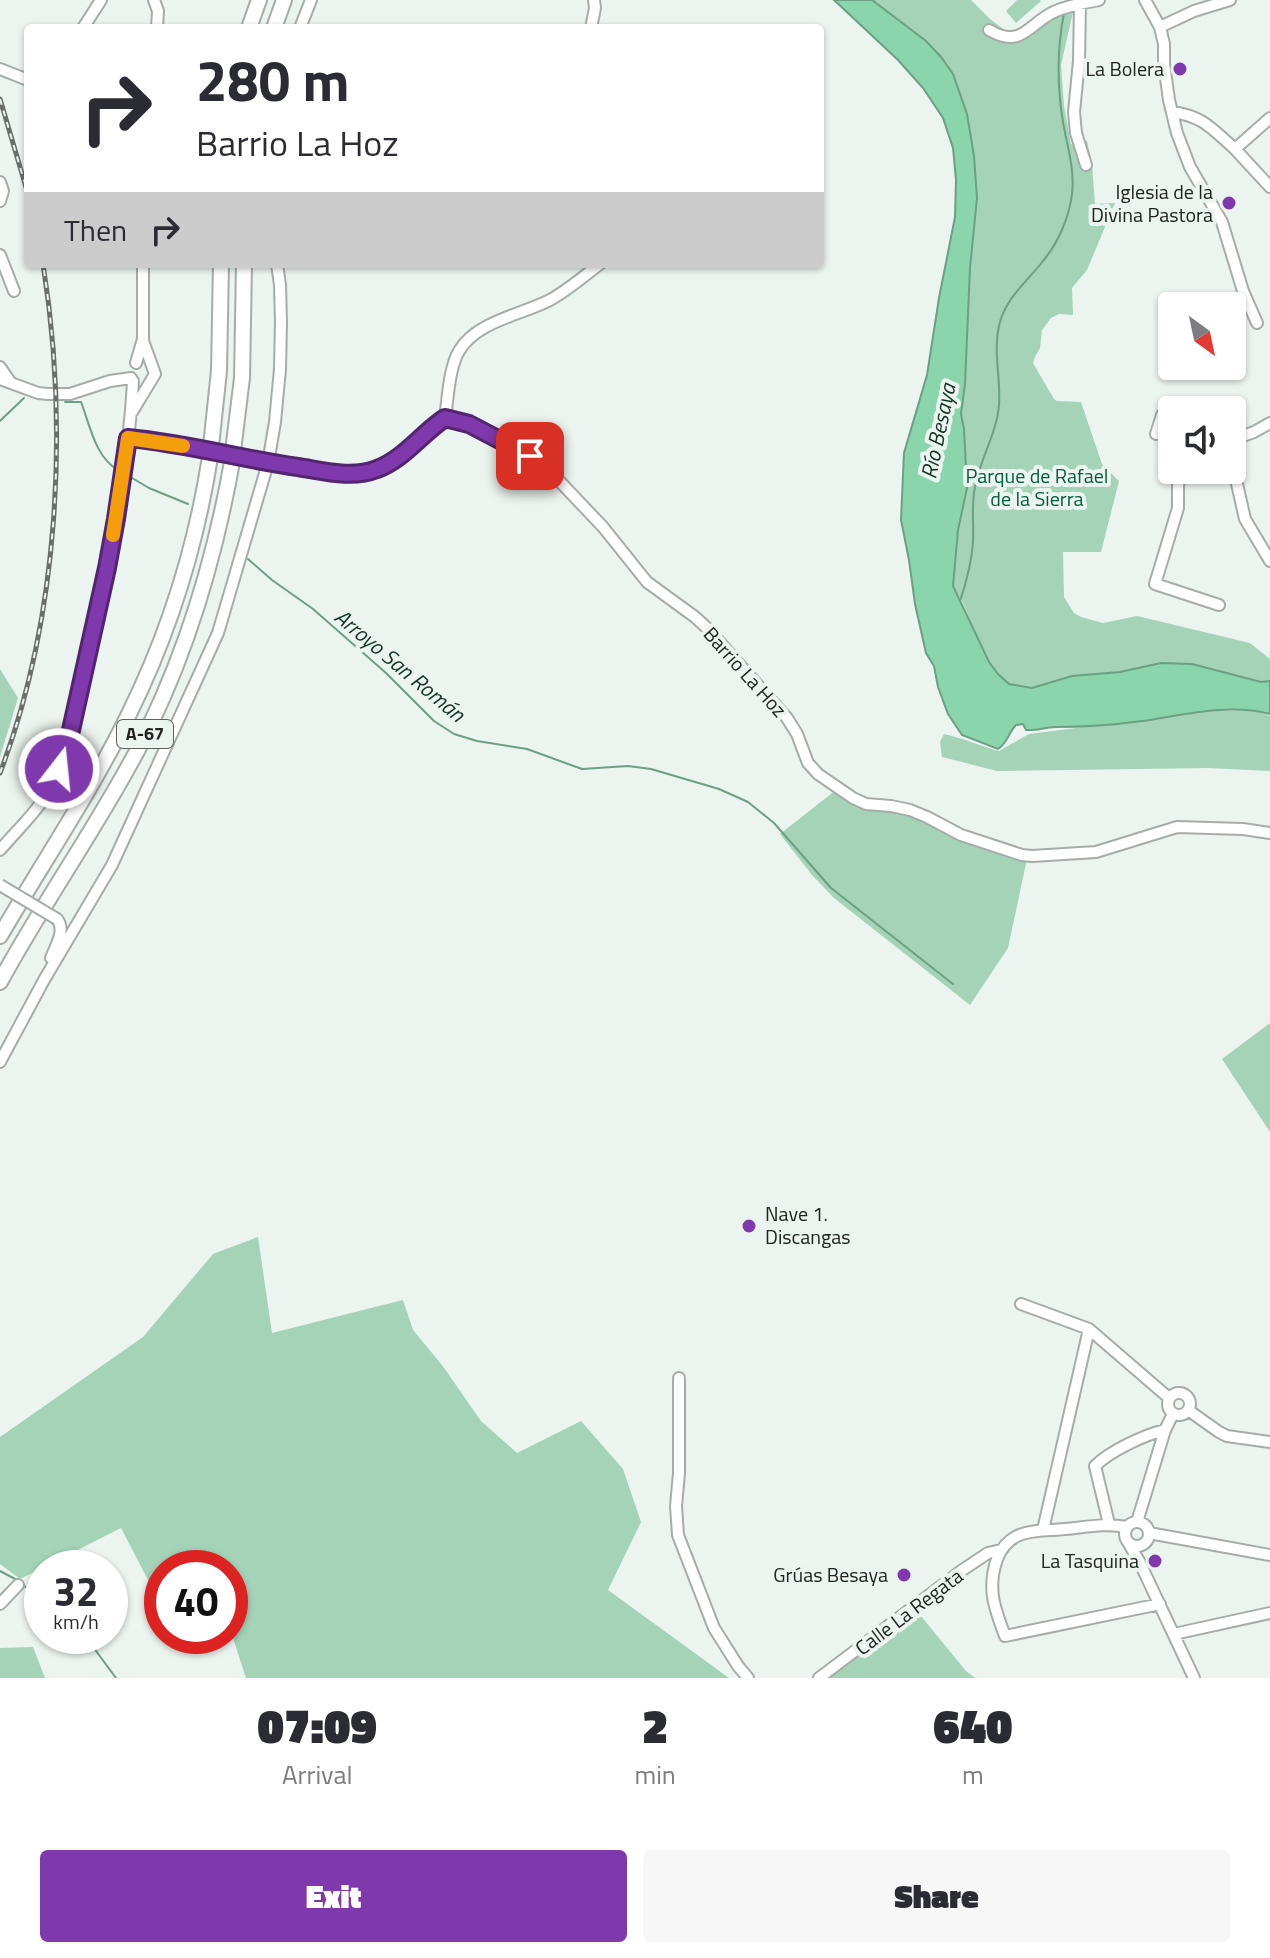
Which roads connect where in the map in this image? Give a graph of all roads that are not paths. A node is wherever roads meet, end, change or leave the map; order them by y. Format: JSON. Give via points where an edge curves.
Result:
{"nodes":[{"id":1,"x":101,"y":0,"type":"edge"},
{"id":2,"x":154,"y":0,"type":"edge"},
{"id":3,"x":259,"y":0,"type":"edge"},
{"id":4,"x":284,"y":0,"type":"edge"},
{"id":5,"x":311,"y":0,"type":"edge"},
{"id":6,"x":594,"y":0,"type":"edge"},
{"id":7,"x":1047,"y":0,"type":"edge"},
{"id":8,"x":1099,"y":0,"type":"edge"},
{"id":9,"x":1145,"y":0,"type":"edge"},
{"id":10,"x":1230,"y":0,"type":"edge"},
{"id":11,"x":1075,"y":6,"type":"junction"},
{"id":12,"x":1055,"y":11,"type":"junction"},
{"id":13,"x":86,"y":24,"type":"edge"},
{"id":14,"x":157,"y":24,"type":"edge"},
{"id":15,"x":250,"y":24,"type":"edge"},
{"id":16,"x":275,"y":24,"type":"edge"},
{"id":17,"x":302,"y":24,"type":"edge"},
{"id":18,"x":592,"y":24,"type":"edge"},
{"id":19,"x":1160,"y":27,"type":"junction"},
{"id":20,"x":989,"y":30,"type":"dead end"},
{"id":21,"x":0,"y":69,"type":"edge"},
{"id":22,"x":24,"y":78,"type":"edge"},
{"id":23,"x":1172,"y":112,"type":"junction"},
{"id":24,"x":1270,"y":118,"type":"edge"},
{"id":25,"x":1235,"y":149,"type":"junction"},
{"id":26,"x":1086,"y":165,"type":"dead end"},
{"id":27,"x":0,"y":182,"type":"edge"},
{"id":28,"x":1270,"y":187,"type":"edge"},
{"id":29,"x":0,"y":201,"type":"edge"},
{"id":30,"x":0,"y":255,"type":"edge"},
{"id":31,"x":143,"y":268,"type":"edge"},
{"id":32,"x":221,"y":268,"type":"edge"},
{"id":33,"x":244,"y":268,"type":"edge"},
{"id":34,"x":278,"y":268,"type":"edge"},
{"id":35,"x":595,"y":268,"type":"edge"},
{"id":36,"x":14,"y":291,"type":"dead end"},
{"id":37,"x":1257,"y":323,"type":"dead end"},
{"id":38,"x":143,"y":339,"type":"junction"},
{"id":39,"x":150,"y":363,"type":"junction"},
{"id":40,"x":0,"y":367,"type":"edge"},
{"id":41,"x":133,"y":372,"type":"junction"},
{"id":42,"x":6,"y":381,"type":"edge"},
{"id":43,"x":148,"y":384,"type":"junction"},
{"id":44,"x":131,"y":414,"type":"junction"},
{"id":45,"x":445,"y":418,"type":"junction"},
{"id":46,"x":1270,"y":423,"type":"edge"},
{"id":47,"x":1158,"y":428,"type":"edge"},
{"id":48,"x":1156,"y":434,"type":"dead end"},
{"id":49,"x":1246,"y":435,"type":"edge"},
{"id":50,"x":128,"y":438,"type":"junction"},
{"id":51,"x":268,"y":463,"type":"junction"},
{"id":52,"x":1178,"y":484,"type":"edge"},
{"id":53,"x":1237,"y":484,"type":"edge"},
{"id":54,"x":1270,"y":561,"type":"edge"},
{"id":55,"x":1219,"y":605,"type":"dead end"},
{"id":56,"x":1270,"y":833,"type":"edge"},
{"id":57,"x":0,"y":850,"type":"edge"},
{"id":58,"x":0,"y":885,"type":"edge"},
{"id":59,"x":57,"y":919,"type":"junction"},
{"id":60,"x":77,"y":924,"type":"junction"},
{"id":61,"x":0,"y":936,"type":"edge"},
{"id":62,"x":44,"y":980,"type":"junction"},
{"id":63,"x":0,"y":982,"type":"edge"},
{"id":64,"x":0,"y":1062,"type":"edge"},
{"id":65,"x":1021,"y":1304,"type":"dead end"},
{"id":66,"x":1089,"y":1329,"type":"junction"},
{"id":67,"x":679,"y":1378,"type":"dead end"},
{"id":68,"x":1169,"y":1398,"type":"junction"},
{"id":69,"x":1188,"y":1410,"type":"junction"},
{"id":70,"x":1173,"y":1414,"type":"junction"},
{"id":71,"x":1165,"y":1430,"type":"junction"},
{"id":72,"x":1270,"y":1442,"type":"edge"},
{"id":73,"x":1137,"y":1522,"type":"junction"},
{"id":74,"x":1109,"y":1524,"type":"junction"},
{"id":75,"x":1127,"y":1527,"type":"junction"},
{"id":76,"x":1043,"y":1530,"type":"junction"},
{"id":77,"x":1149,"y":1533,"type":"junction"},
{"id":78,"x":1133,"y":1544,"type":"junction"},
{"id":79,"x":1001,"y":1550,"type":"junction"},
{"id":80,"x":1270,"y":1555,"type":"edge"},
{"id":81,"x":18,"y":1585,"type":"dead end"},
{"id":82,"x":0,"y":1604,"type":"edge"},
{"id":83,"x":1160,"y":1604,"type":"junction"},
{"id":84,"x":1270,"y":1613,"type":"edge"},
{"id":85,"x":1174,"y":1634,"type":"junction"},
{"id":86,"x":748,"y":1678,"type":"edge"},
{"id":87,"x":819,"y":1678,"type":"edge"},
{"id":88,"x":1194,"y":1678,"type":"edge"}],
"edges":[{"from":1,"to":13,"type":"street"},
{"from":2,"to":14,"type":"street"},
{"from":3,"to":15,"type":"highway"},
{"from":4,"to":16,"type":"highway"},
{"from":5,"to":17,"type":"street"},
{"from":6,"to":18,"type":"street"},
{"from":7,"to":12,"type":"street"},
{"from":8,"to":11,"type":"street"},
{"from":9,"to":19,"type":"street"},
{"from":10,"to":19,"type":"street"},
{"from":11,"to":12,"type":"street"},
{"from":11,"to":26,"type":"street","via":[[1079,61],[1074,112]]},
{"from":12,"to":20,"type":"street","via":[[1022,35],[999,36]]},
{"from":19,"to":23,"type":"street"},
{"from":21,"to":22,"type":"street"},
{"from":23,"to":25,"type":"street","via":[[1199,118]]},
{"from":23,"to":37,"type":"street","via":[[1190,167],[1222,222]]},
{"from":24,"to":25,"type":"street"},
{"from":25,"to":28,"type":"street"},
{"from":27,"to":29,"type":"street"},
{"from":30,"to":36,"type":"street"},
{"from":31,"to":38,"type":"street"},
{"from":32,"to":61,"type":"highway","number":"A-67","via":[[211,452],[185,569],[139,693],[99,771]]},
{"from":33,"to":63,"type":"highway","number":"A-67","via":[[233,456],[206,579],[187,637],[128,766]]},
{"from":34,"to":51,"type":"street","via":[[280,369]]},
{"from":35,"to":45,"type":"street","via":[[569,289],[490,325],[467,342],[454,365]]},
{"from":38,"to":39,"type":"street"},
{"from":38,"to":41,"type":"street"},
{"from":39,"to":41,"type":"street","via":[[142,360]]},
{"from":39,"to":43,"type":"street","via":[[155,374]]},
{"from":40,"to":42,"type":"street"},
{"from":41,"to":42,"type":"street","via":[[70,394],[38,393]]},
{"from":41,"to":43,"type":"street","via":[[139,385]]},
{"from":41,"to":44,"type":"street"},
{"from":43,"to":44,"type":"street"},
{"from":44,"to":50,"type":"street"},
{"from":45,"to":51,"type":"street","via":[[396,459],[361,474]]},
{"from":45,"to":56,"type":"street","name":"Barrio La Hoz","via":[[469,424],[530,456],[559,479],[647,582],[695,617],[787,718],[808,763],[859,801],[910,810],[961,835],[1032,856],[1104,850],[1177,827]]},
{"from":46,"to":49,"type":"street"},
{"from":47,"to":48,"type":"street"},
{"from":50,"to":51,"type":"street"},
{"from":50,"to":57,"type":"street","via":[[107,568],[69,739],[52,786]]},
{"from":51,"to":60,"type":"street","via":[[218,633],[112,865]]},
{"from":52,"to":55,"type":"street","via":[[1178,508],[1155,584]]},
{"from":53,"to":54,"type":"street","via":[[1245,519]]},
{"from":58,"to":59,"type":"street","bridge":true},
{"from":59,"to":60,"type":"street"},
{"from":59,"to":62,"type":"street","via":[[61,932]]},
{"from":60,"to":62,"type":"street"},
{"from":62,"to":64,"type":"street"},
{"from":65,"to":66,"type":"street"},
{"from":66,"to":68,"type":"street"},
{"from":66,"to":76,"type":"street"},
{"from":67,"to":86,"type":"street","via":[[678,1535],[714,1628]]},
{"from":68,"to":69,"type":"street","via":[[1186,1395]]},
{"from":68,"to":70,"type":"street"},
{"from":69,"to":70,"type":"street"},
{"from":69,"to":72,"type":"street","via":[[1227,1436]]},
{"from":70,"to":71,"type":"street"},
{"from":71,"to":73,"type":"street"},
{"from":71,"to":74,"type":"street","via":[[1095,1466]]},
{"from":73,"to":75,"type":"street"},
{"from":73,"to":77,"type":"street"},
{"from":74,"to":75,"type":"street","name":"Calle La Regata"},
{"from":74,"to":76,"type":"street","name":"Calle La Regata"},
{"from":75,"to":78,"type":"street","via":[[1125,1535]]},
{"from":76,"to":79,"type":"street","name":"Calle La Regata","via":[[1018,1535]]},
{"from":77,"to":78,"type":"street","via":[[1145,1543]]},
{"from":77,"to":80,"type":"street"},
{"from":78,"to":83,"type":"street"},
{"from":79,"to":83,"type":"street","via":[[991,1582],[1005,1636]]},
{"from":79,"to":87,"type":"street","name":"Calle La Regata","via":[[961,1571]]},
{"from":81,"to":82,"type":"street"},
{"from":83,"to":85,"type":"street"},
{"from":84,"to":85,"type":"street"},
{"from":85,"to":88,"type":"street"}]}
